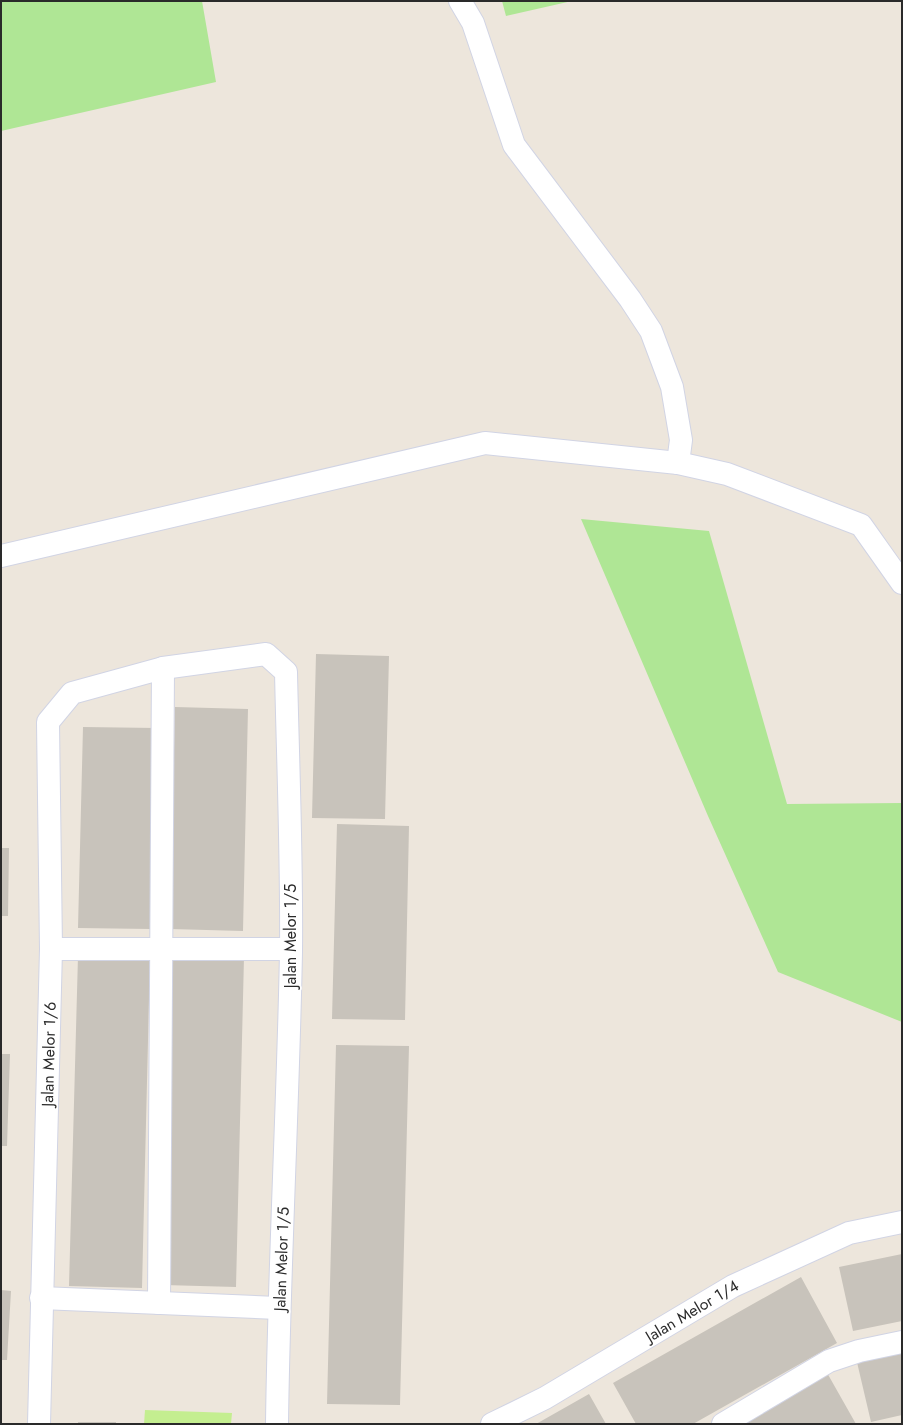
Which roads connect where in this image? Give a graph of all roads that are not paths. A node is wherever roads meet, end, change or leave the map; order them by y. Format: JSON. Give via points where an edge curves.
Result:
{"nodes":[{"id":1,"x":460,"y":1,"type":"edge"},
{"id":2,"x":678,"y":463,"type":"junction"},
{"id":3,"x":1,"y":556,"type":"edge"},
{"id":4,"x":902,"y":583,"type":"edge"},
{"id":5,"x":163,"y":668,"type":"junction"},
{"id":6,"x":72,"y":693,"type":"joint"},
{"id":7,"x":51,"y":949,"type":"junction"},
{"id":8,"x":162,"y":949,"type":"junction"},
{"id":9,"x":291,"y":949,"type":"junction"},
{"id":10,"x":902,"y":1222,"type":"edge"},
{"id":11,"x":41,"y":1298,"type":"junction"},
{"id":12,"x":160,"y":1303,"type":"junction"},
{"id":13,"x":278,"y":1308,"type":"junction"},
{"id":14,"x":902,"y":1342,"type":"edge"},
{"id":15,"x":39,"y":1424,"type":"edge"},
{"id":16,"x":277,"y":1424,"type":"edge"},
{"id":17,"x":492,"y":1424,"type":"edge"},
{"id":18,"x":723,"y":1424,"type":"edge"}],
"edges":[{"from":1,"to":2,"type":"street","via":[[473,23],[514,145],[630,299],[651,331],[672,387],[681,440]]},
{"from":2,"to":3,"type":"street","via":[[485,443]]},
{"from":2,"to":4,"type":"street","via":[[726,474],[861,525]]},
{"from":5,"to":6,"type":"street","name":"Jalan Melor 1/5"},
{"from":5,"to":8,"type":"street"},
{"from":5,"to":9,"type":"street","name":"Jalan Melor 1/5","via":[[266,654],[286,672]]},
{"from":6,"to":7,"type":"street","name":"Jalan Melor 1/6","via":[[48,722]]},
{"from":7,"to":8,"type":"street"},
{"from":7,"to":11,"type":"street","name":"Jalan Melor 1/6"},
{"from":8,"to":9,"type":"street"},
{"from":8,"to":12,"type":"street"},
{"from":9,"to":13,"type":"street","name":"Jalan Melor 1/5"},
{"from":10,"to":17,"type":"street","name":"Jalan Melor 1/4","via":[[849,1232],[733,1286],[545,1398]]},
{"from":11,"to":12,"type":"street"},
{"from":11,"to":15,"type":"street","name":"Jalan Melor 1/6"},
{"from":12,"to":13,"type":"street"},
{"from":13,"to":16,"type":"street","name":"Jalan Melor 1/5"},
{"from":14,"to":18,"type":"street","via":[[859,1351],[829,1361]]}]}
